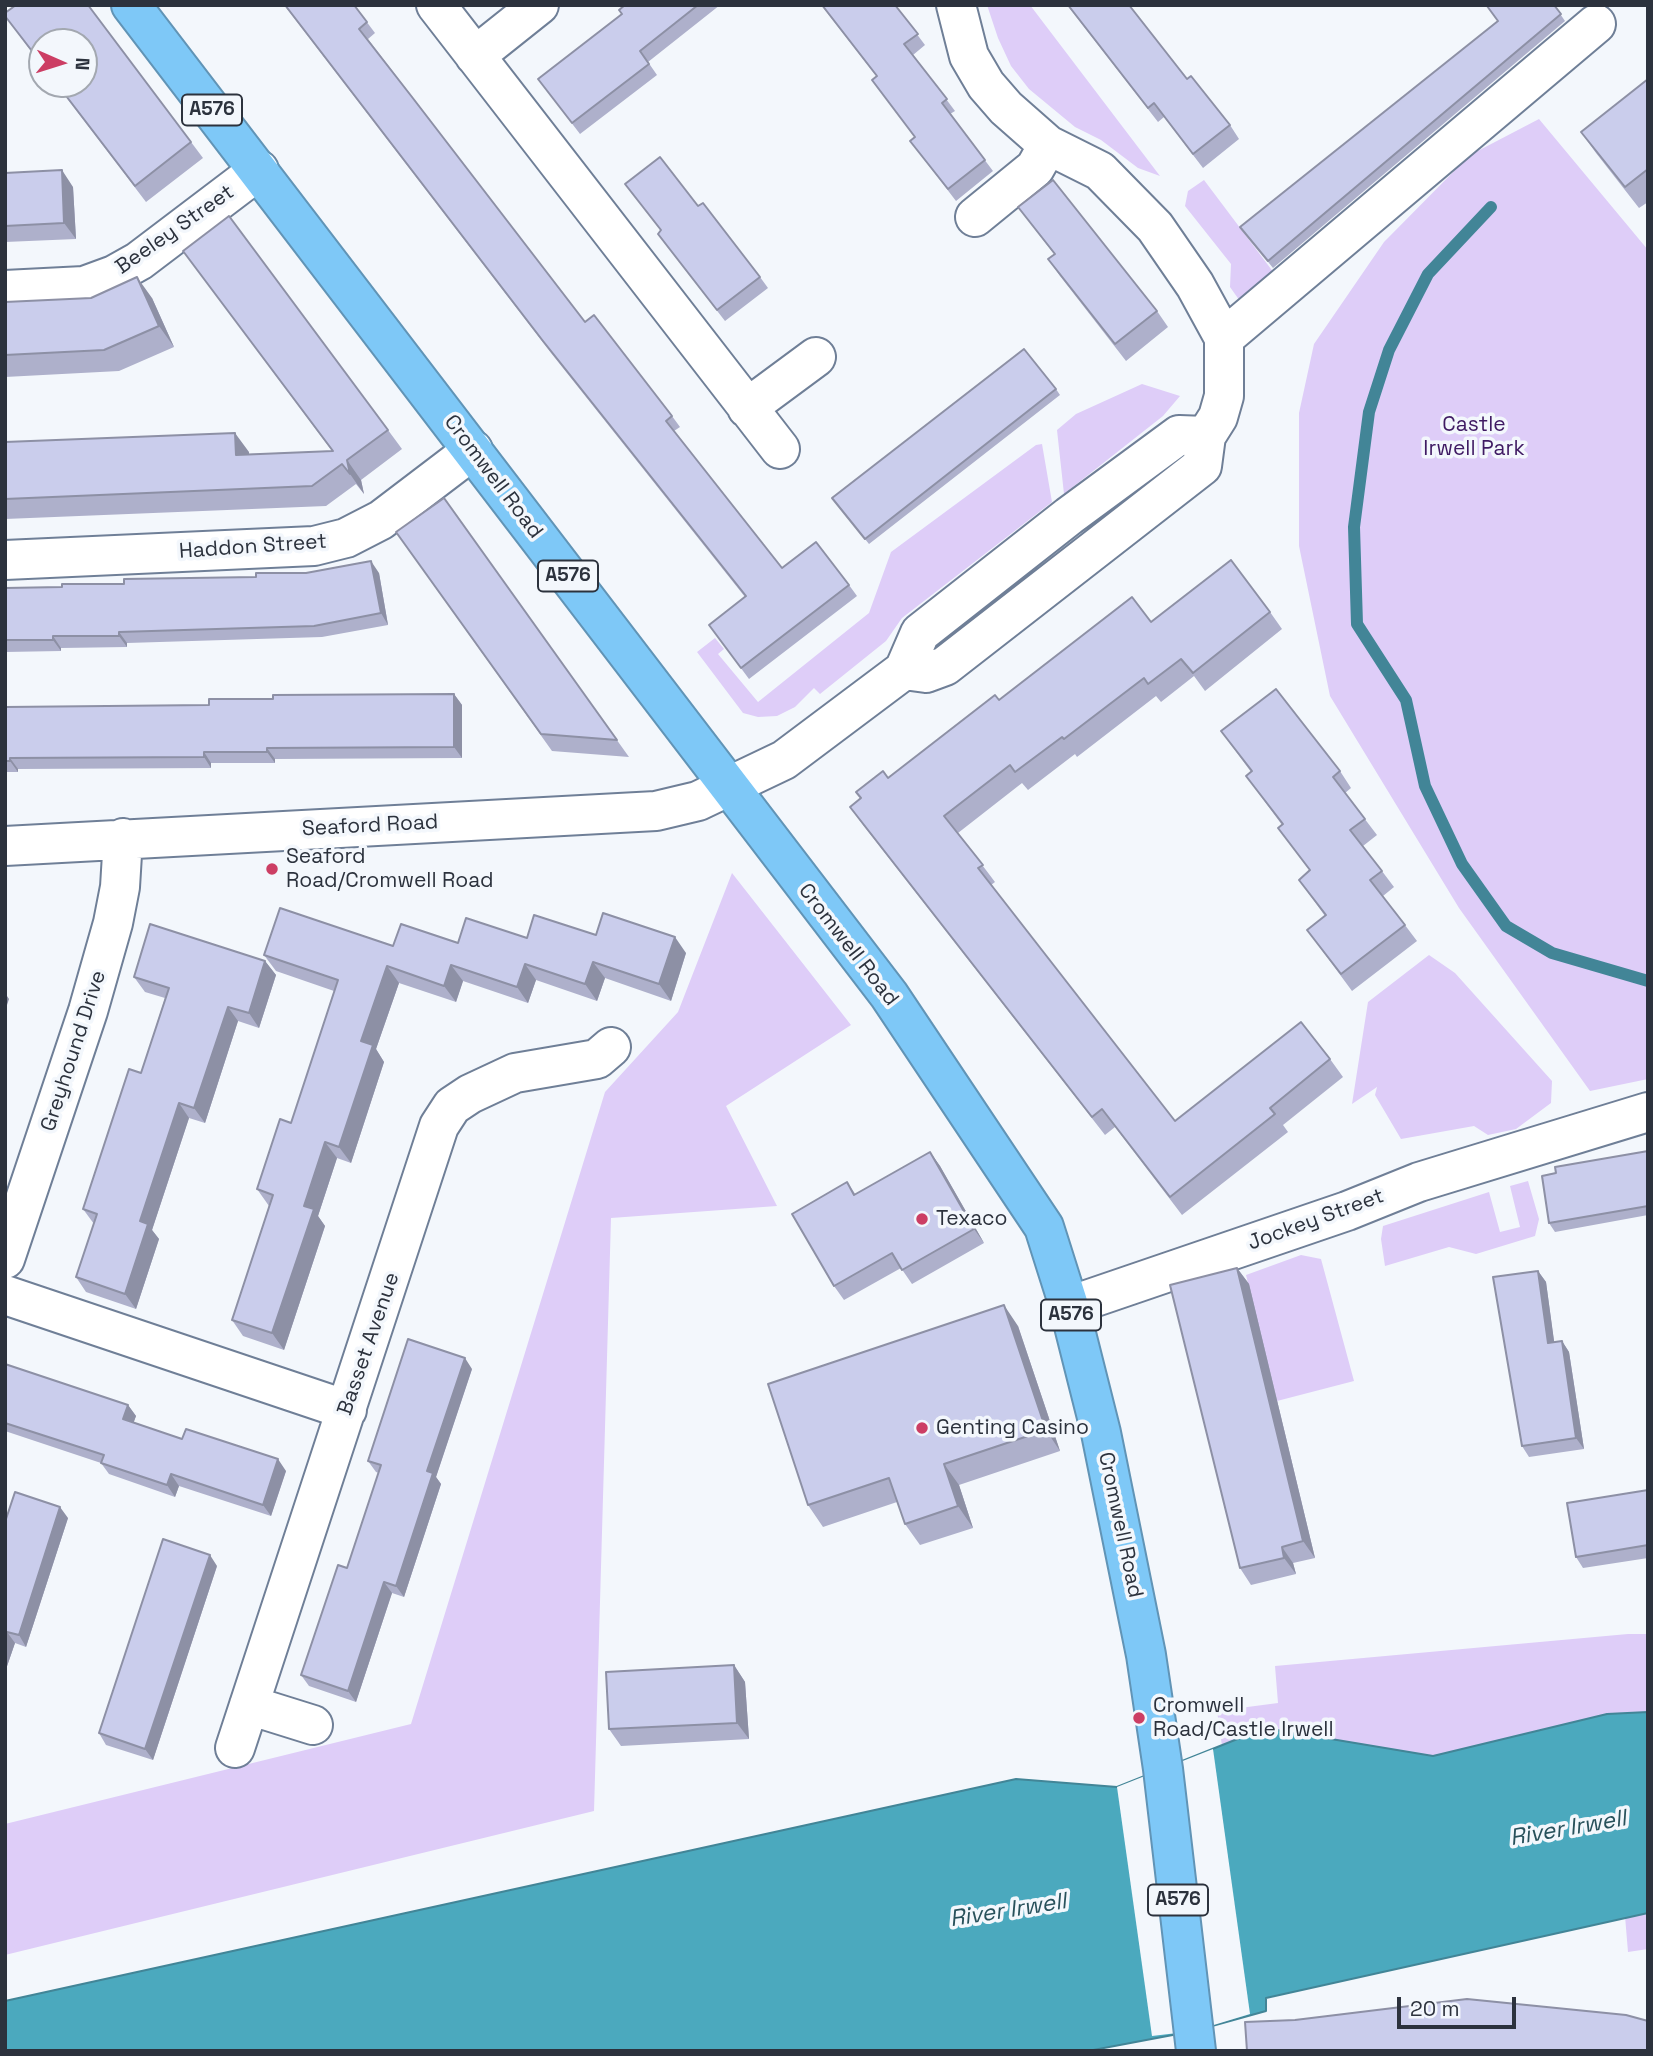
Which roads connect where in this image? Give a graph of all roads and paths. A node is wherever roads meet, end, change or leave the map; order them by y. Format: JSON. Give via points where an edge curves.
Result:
{"nodes":[{"id":1,"x":131,"y":5,"type":"edge"},
{"id":2,"x":436,"y":5,"type":"edge"},
{"id":3,"x":539,"y":5,"type":"edge"},
{"id":4,"x":958,"y":16,"type":"edge"},
{"id":5,"x":1597,"y":24,"type":"dead end"},
{"id":6,"x":475,"y":56,"type":"junction"},
{"id":7,"x":1048,"y":145,"type":"junction"},
{"id":8,"x":259,"y":170,"type":"junction"},
{"id":9,"x":975,"y":217,"type":"dead end"},
{"id":10,"x":5,"y":290,"type":"edge"},
{"id":11,"x":1224,"y":338,"type":"junction"},
{"id":12,"x":816,"y":357,"type":"dead end"},
{"id":13,"x":747,"y":408,"type":"junction"},
{"id":14,"x":780,"y":449,"type":"dead end"},
{"id":15,"x":473,"y":450,"type":"junction"},
{"id":16,"x":5,"y":560,"type":"edge"},
{"id":17,"x":731,"y":785,"type":"junction"},
{"id":18,"x":123,"y":838,"type":"junction"},
{"id":19,"x":5,"y":846,"type":"edge"},
{"id":20,"x":611,"y":1047,"type":"dead end"},
{"id":21,"x":1648,"y":1112,"type":"edge"},
{"id":22,"x":5,"y":1259,"type":"edge"},
{"id":23,"x":5,"y":1295,"type":"edge"},
{"id":24,"x":1069,"y":1306,"type":"junction"},
{"id":25,"x":347,"y":1410,"type":"junction"},
{"id":26,"x":249,"y":1705,"type":"junction"},
{"id":27,"x":313,"y":1725,"type":"dead end"},
{"id":28,"x":235,"y":1748,"type":"dead end"},
{"id":29,"x":1195,"y":2041,"type":"edge"}],
"edges":[{"from":1,"to":8,"type":"highway","name":"Cromwell Road","number":"A576"},
{"from":2,"to":6,"type":"street"},
{"from":3,"to":6,"type":"street"},
{"from":4,"to":7,"type":"street","via":[[969,56],[986,85]]},
{"from":5,"to":11,"type":"street"},
{"from":6,"to":13,"type":"street"},
{"from":7,"to":9,"type":"street","via":[[1035,168]]},
{"from":7,"to":11,"type":"street","via":[[1100,171],[1155,227]]},
{"from":8,"to":10,"type":"street","name":"Beeley Street","via":[[114,275],[84,286]]},
{"from":8,"to":15,"type":"highway","name":"Cromwell Road","number":"A576"},
{"from":11,"to":17,"type":"street","name":"Seaford Road","via":[[1224,396],[1206,436],[1202,466],[945,666],[926,673],[904,670],[783,760]]},
{"from":12,"to":13,"type":"street"},
{"from":13,"to":14,"type":"street"},
{"from":15,"to":16,"type":"street","name":"Haddon Street","via":[[381,520],[346,538],[314,546]]},
{"from":15,"to":17,"type":"highway","name":"Cromwell Road","number":"A576"},
{"from":17,"to":18,"type":"street","name":"Seaford Road","via":[[698,801],[656,811]]},
{"from":17,"to":24,"type":"highway","name":"Cromwell Road","number":"A576","via":[[792,873],[889,995],[1044,1227]]},
{"from":18,"to":19,"type":"street","name":"Seaford Road"},
{"from":18,"to":22,"type":"street","name":"Greyhound Drive","via":[[120,887],[109,936]]},
{"from":20,"to":25,"type":"street","name":"Basset Avenue","via":[[597,1059],[514,1073],[452,1106],[439,1126]]},
{"from":21,"to":24,"type":"street","name":"Jockey Street","via":[[1419,1182]]},
{"from":23,"to":25,"type":"street"},
{"from":24,"to":29,"type":"highway","name":"Cromwell Road","number":"A576","via":[[1127,1557],[1163,1769]]},
{"from":25,"to":26,"type":"street","name":"Basset Avenue"},
{"from":26,"to":27,"type":"street"},
{"from":26,"to":28,"type":"street","name":"Basset Avenue"}]}
